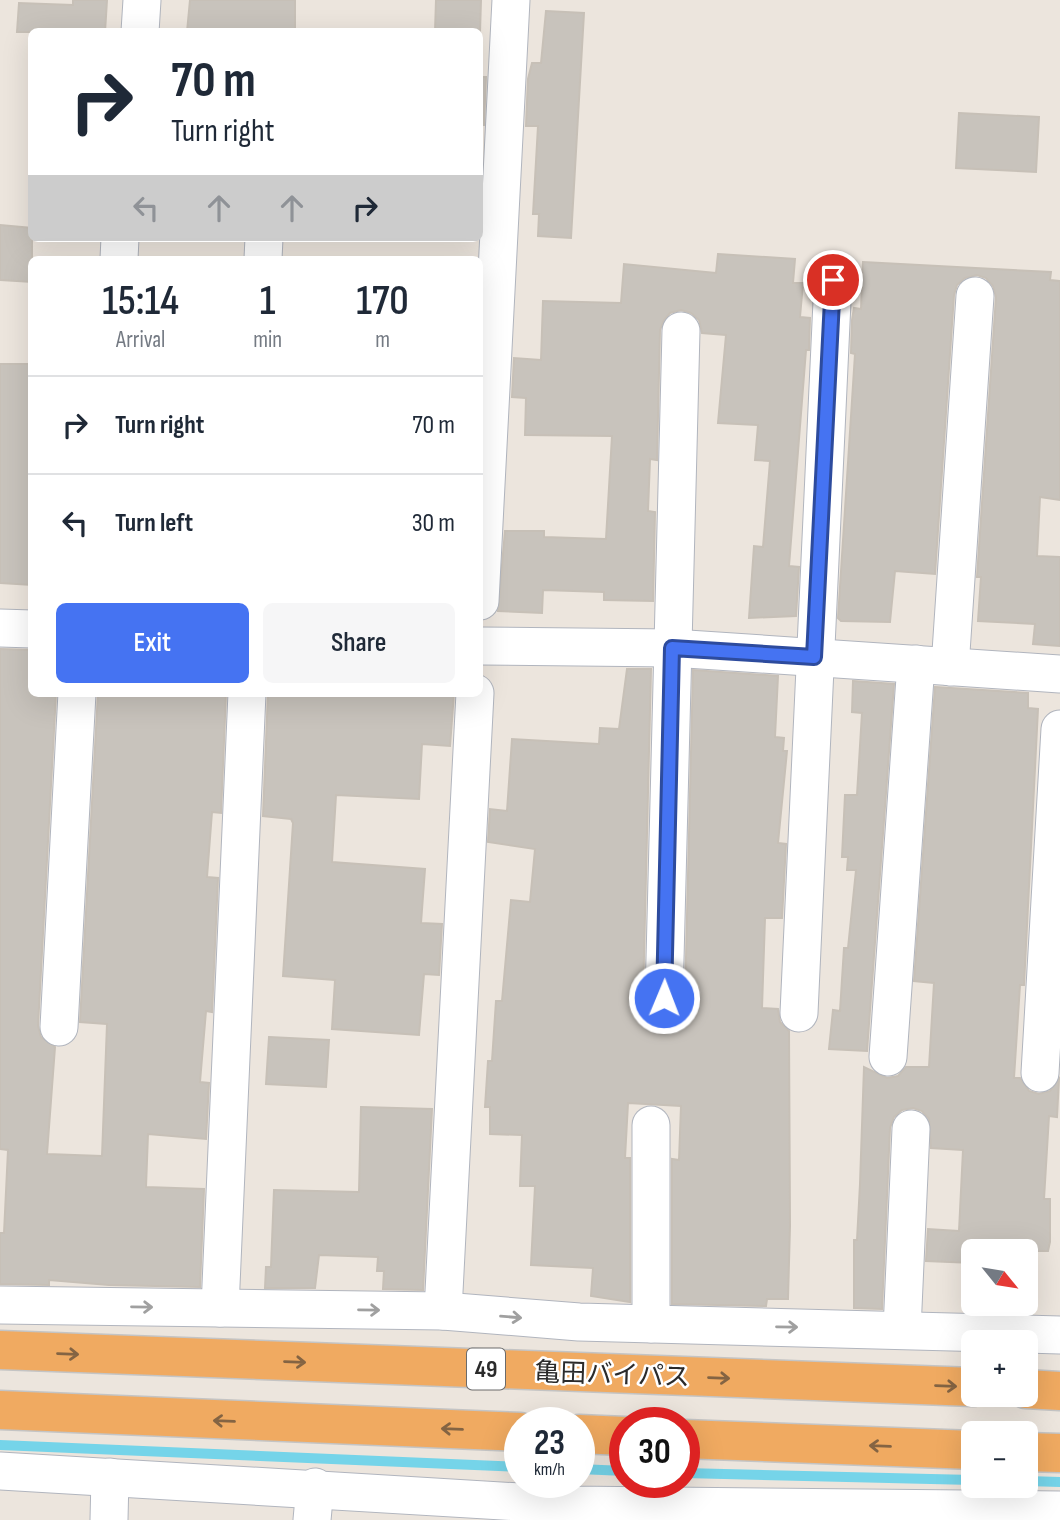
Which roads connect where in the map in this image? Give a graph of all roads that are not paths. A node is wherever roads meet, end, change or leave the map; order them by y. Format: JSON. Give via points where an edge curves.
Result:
{"nodes":[{"id":1,"x":142,"y":0,"type":"edge"},
{"id":2,"x":511,"y":0,"type":"edge"},
{"id":3,"x":140,"y":28,"type":"edge"},
{"id":4,"x":833,"y":280,"type":"dead end"},
{"id":5,"x":975,"y":296,"type":"dead end"},
{"id":6,"x":681,"y":331,"type":"dead end"},
{"id":7,"x":483,"y":543,"type":"edge"},
{"id":8,"x":0,"y":628,"type":"edge"},
{"id":9,"x":28,"y":629,"type":"edge"},
{"id":10,"x":483,"y":646,"type":"edge"},
{"id":11,"x":672,"y":648,"type":"junction"},
{"id":12,"x":814,"y":657,"type":"junction"},
{"id":13,"x":933,"y":665,"type":"junction"},
{"id":14,"x":1060,"y":674,"type":"edge"},
{"id":15,"x":77,"y":697,"type":"edge"},
{"id":16,"x":247,"y":697,"type":"edge"},
{"id":17,"x":475,"y":697,"type":"edge"},
{"id":18,"x":1060,"y":729,"type":"edge"},
{"id":19,"x":664,"y":998,"type":"dead end"},
{"id":20,"x":799,"y":1013,"type":"dead end"},
{"id":21,"x":59,"y":1027,"type":"dead end"},
{"id":22,"x":888,"y":1058,"type":"dead end"},
{"id":23,"x":1040,"y":1073,"type":"dead end"},
{"id":24,"x":651,"y":1125,"type":"dead end"},
{"id":25,"x":911,"y":1129,"type":"dead end"},
{"id":26,"x":0,"y":1305,"type":"edge"},
{"id":27,"x":219,"y":1308,"type":"junction"},
{"id":28,"x":443,"y":1311,"type":"junction"},
{"id":29,"x":651,"y":1324,"type":"junction"},
{"id":30,"x":902,"y":1330,"type":"junction"},
{"id":31,"x":1060,"y":1335,"type":"edge"},
{"id":32,"x":0,"y":1350,"type":"edge"},
{"id":33,"x":961,"y":1387,"type":"edge"},
{"id":34,"x":1038,"y":1390,"type":"edge"},
{"id":35,"x":1060,"y":1391,"type":"edge"},
{"id":36,"x":0,"y":1410,"type":"edge"},
{"id":37,"x":504,"y":1431,"type":"edge"},
{"id":38,"x":700,"y":1439,"type":"edge"},
{"id":39,"x":961,"y":1450,"type":"edge"},
{"id":40,"x":1038,"y":1452,"type":"edge"},
{"id":41,"x":1060,"y":1453,"type":"edge"},
{"id":42,"x":0,"y":1471,"type":"edge"},
{"id":43,"x":110,"y":1477,"type":"junction"},
{"id":44,"x":313,"y":1504,"type":"edge"},
{"id":45,"x":1060,"y":1510,"type":"edge"},
{"id":46,"x":570,"y":1512,"type":"edge"},
{"id":47,"x":976,"y":1514,"type":"edge"},
{"id":48,"x":109,"y":1520,"type":"edge"}],
"edges":[{"from":1,"to":3,"type":"street"},
{"from":2,"to":7,"type":"street"},
{"from":4,"to":12,"type":"street"},
{"from":5,"to":13,"type":"street"},
{"from":6,"to":11,"type":"street"},
{"from":8,"to":9,"type":"street"},
{"from":10,"to":11,"type":"street"},
{"from":11,"to":12,"type":"street"},
{"from":11,"to":19,"type":"street"},
{"from":12,"to":13,"type":"street"},
{"from":12,"to":20,"type":"street"},
{"from":13,"to":14,"type":"street"},
{"from":13,"to":22,"type":"street"},
{"from":15,"to":21,"type":"street"},
{"from":16,"to":27,"type":"street"},
{"from":17,"to":28,"type":"street"},
{"from":18,"to":23,"type":"street"},
{"from":24,"to":29,"type":"street"},
{"from":25,"to":30,"type":"street"},
{"from":26,"to":27,"type":"street","one_way":true},
{"from":27,"to":28,"type":"street","one_way":true},
{"from":28,"to":29,"type":"street","one_way":true},
{"from":29,"to":30,"type":"street","one_way":true},
{"from":30,"to":31,"type":"street"},
{"from":32,"to":33,"type":"highway","name":"亀田バイパス","number":"49","one_way":true},
{"from":34,"to":35,"type":"highway"},
{"from":37,"to":36,"type":"highway","one_way":true},
{"from":39,"to":38,"type":"highway","one_way":true},
{"from":40,"to":41,"type":"highway"},
{"from":42,"to":43,"type":"street"},
{"from":43,"to":44,"type":"street"},
{"from":43,"to":48,"type":"street"},
{"from":44,"to":46,"type":"street"},
{"from":45,"to":47,"type":"street"},
{"from":46,"to":47,"type":"street"}]}
